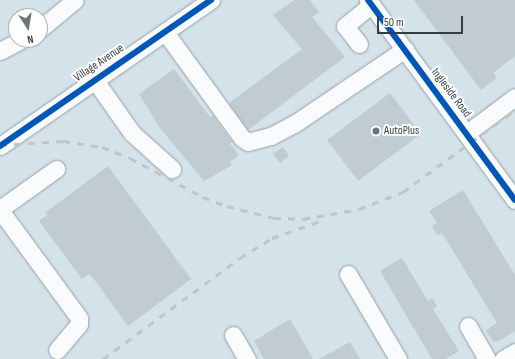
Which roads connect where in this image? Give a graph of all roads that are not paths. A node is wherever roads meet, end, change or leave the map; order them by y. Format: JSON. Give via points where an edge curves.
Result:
{"nodes":[{"id":1,"x":75,"y":0,"type":"edge"},
{"id":2,"x":211,"y":0,"type":"edge"},
{"id":3,"x":369,"y":2,"type":"edge"},
{"id":4,"x":48,"y":22,"type":"edge"},
{"id":5,"x":165,"y":32,"type":"junction"},
{"id":6,"x":359,"y":44,"type":"dead end"},
{"id":7,"x":405,"y":50,"type":"junction"},
{"id":8,"x":94,"y":79,"type":"junction"},
{"id":9,"x":515,"y":97,"type":"edge"},
{"id":10,"x":467,"y":133,"type":"junction"},
{"id":11,"x":0,"y":146,"type":"edge"},
{"id":12,"x":56,"y":169,"type":"dead end"},
{"id":13,"x":172,"y":169,"type":"dead end"},
{"id":14,"x":512,"y":189,"type":"edge"},
{"id":15,"x":0,"y":210,"type":"edge"},
{"id":16,"x":348,"y":274,"type":"dead end"},
{"id":17,"x":468,"y":326,"type":"dead end"},
{"id":18,"x":234,"y":335,"type":"dead end"},
{"id":19,"x":57,"y":350,"type":"dead end"},
{"id":20,"x":515,"y":352,"type":"edge"},
{"id":21,"x":247,"y":359,"type":"edge"},
{"id":22,"x":398,"y":359,"type":"edge"},
{"id":23,"x":487,"y":359,"type":"edge"},
{"id":24,"x":503,"y":359,"type":"edge"}],
"edges":[{"from":1,"to":4,"type":"street"},
{"from":2,"to":5,"type":"street","name":"Village Avenue"},
{"from":3,"to":6,"type":"street","via":[[346,26]]},
{"from":3,"to":7,"type":"street","name":"Ingleside Road"},
{"from":5,"to":7,"type":"street","via":[[242,138],[248,142],[271,136],[294,124]]},
{"from":5,"to":8,"type":"street","name":"Village Avenue"},
{"from":7,"to":10,"type":"street","name":"Ingleside Road"},
{"from":8,"to":11,"type":"street","name":"Village Avenue"},
{"from":8,"to":13,"type":"street","via":[[132,133]]},
{"from":9,"to":10,"type":"street"},
{"from":10,"to":14,"type":"street","name":"Ingleside Road"},
{"from":12,"to":15,"type":"street"},
{"from":15,"to":19,"type":"street","via":[[79,318],[79,324]]},
{"from":16,"to":22,"type":"street"},
{"from":17,"to":23,"type":"street"},
{"from":18,"to":21,"type":"street"},
{"from":20,"to":24,"type":"street"}]}
